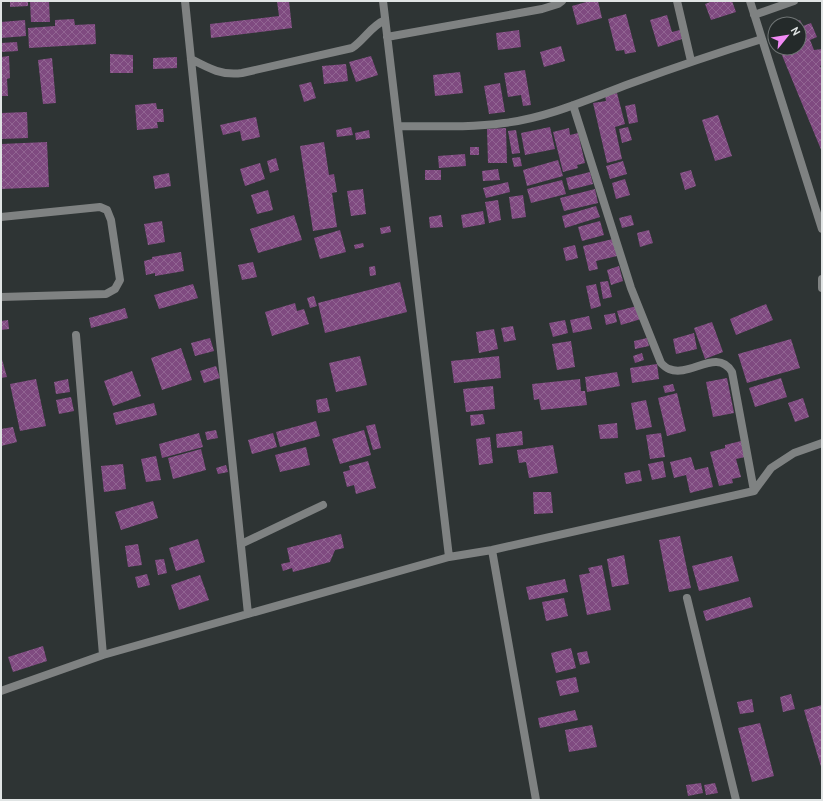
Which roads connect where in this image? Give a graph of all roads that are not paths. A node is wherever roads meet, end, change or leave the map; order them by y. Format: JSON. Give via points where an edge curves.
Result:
{"nodes":[{"id":1,"x":185,"y":1,"type":"edge"},
{"id":2,"x":383,"y":1,"type":"edge"},
{"id":3,"x":562,"y":1,"type":"edge"},
{"id":4,"x":677,"y":1,"type":"edge"},
{"id":5,"x":750,"y":1,"type":"edge"},
{"id":6,"x":794,"y":1,"type":"edge"},
{"id":7,"x":754,"y":15,"type":"junction"},
{"id":8,"x":385,"y":20,"type":"junction"},
{"id":9,"x":387,"y":36,"type":"junction"},
{"id":10,"x":762,"y":39,"type":"junction"},
{"id":11,"x":191,"y":59,"type":"junction"},
{"id":12,"x":691,"y":61,"type":"junction"},
{"id":13,"x":573,"y":105,"type":"junction"},
{"id":14,"x":398,"y":126,"type":"junction"},
{"id":15,"x":1,"y":217,"type":"edge"},
{"id":16,"x":822,"y":229,"type":"edge"},
{"id":17,"x":822,"y":279,"type":"edge"},
{"id":18,"x":822,"y":288,"type":"edge"},
{"id":19,"x":1,"y":296,"type":"edge"},
{"id":20,"x":76,"y":335,"type":"dead end"},
{"id":21,"x":822,"y":443,"type":"edge"},
{"id":22,"x":754,"y":491,"type":"junction"},
{"id":23,"x":323,"y":505,"type":"dead end"},
{"id":24,"x":241,"y":544,"type":"junction"},
{"id":25,"x":492,"y":550,"type":"junction"},
{"id":26,"x":449,"y":557,"type":"junction"},
{"id":27,"x":687,"y":598,"type":"dead end"},
{"id":28,"x":248,"y":614,"type":"junction"},
{"id":29,"x":103,"y":655,"type":"junction"},
{"id":30,"x":1,"y":691,"type":"edge"},
{"id":31,"x":536,"y":800,"type":"edge"},
{"id":32,"x":736,"y":800,"type":"edge"}],
"edges":[{"from":1,"to":11,"type":"street"},
{"from":2,"to":8,"type":"street"},
{"from":3,"to":9,"type":"street","via":[[542,9]]},
{"from":4,"to":12,"type":"street"},
{"from":5,"to":7,"type":"street"},
{"from":6,"to":7,"type":"street"},
{"from":7,"to":10,"type":"street"},
{"from":8,"to":9,"type":"street"},
{"from":8,"to":11,"type":"street","via":[[376,25],[352,48],[233,75],[216,72]]},
{"from":9,"to":14,"type":"street"},
{"from":10,"to":12,"type":"street"},
{"from":10,"to":16,"type":"street"},
{"from":11,"to":24,"type":"street"},
{"from":12,"to":13,"type":"street"},
{"from":13,"to":14,"type":"street","via":[[532,118],[504,123]]},
{"from":13,"to":22,"type":"street","via":[[631,288],[661,363],[669,369],[679,370],[719,361],[728,365],[732,372]]},
{"from":14,"to":26,"type":"street"},
{"from":15,"to":19,"type":"street","via":[[100,207],[107,210],[112,220],[120,280],[115,289],[106,294]]},
{"from":17,"to":18,"type":"street"},
{"from":20,"to":29,"type":"street"},
{"from":21,"to":22,"type":"street","via":[[794,453],[771,468]]},
{"from":22,"to":25,"type":"street"},
{"from":23,"to":24,"type":"street"},
{"from":24,"to":28,"type":"street"},
{"from":25,"to":26,"type":"street"},
{"from":25,"to":31,"type":"street"},
{"from":26,"to":28,"type":"street"},
{"from":27,"to":32,"type":"street"},
{"from":28,"to":29,"type":"street"},
{"from":29,"to":30,"type":"street"}]}
